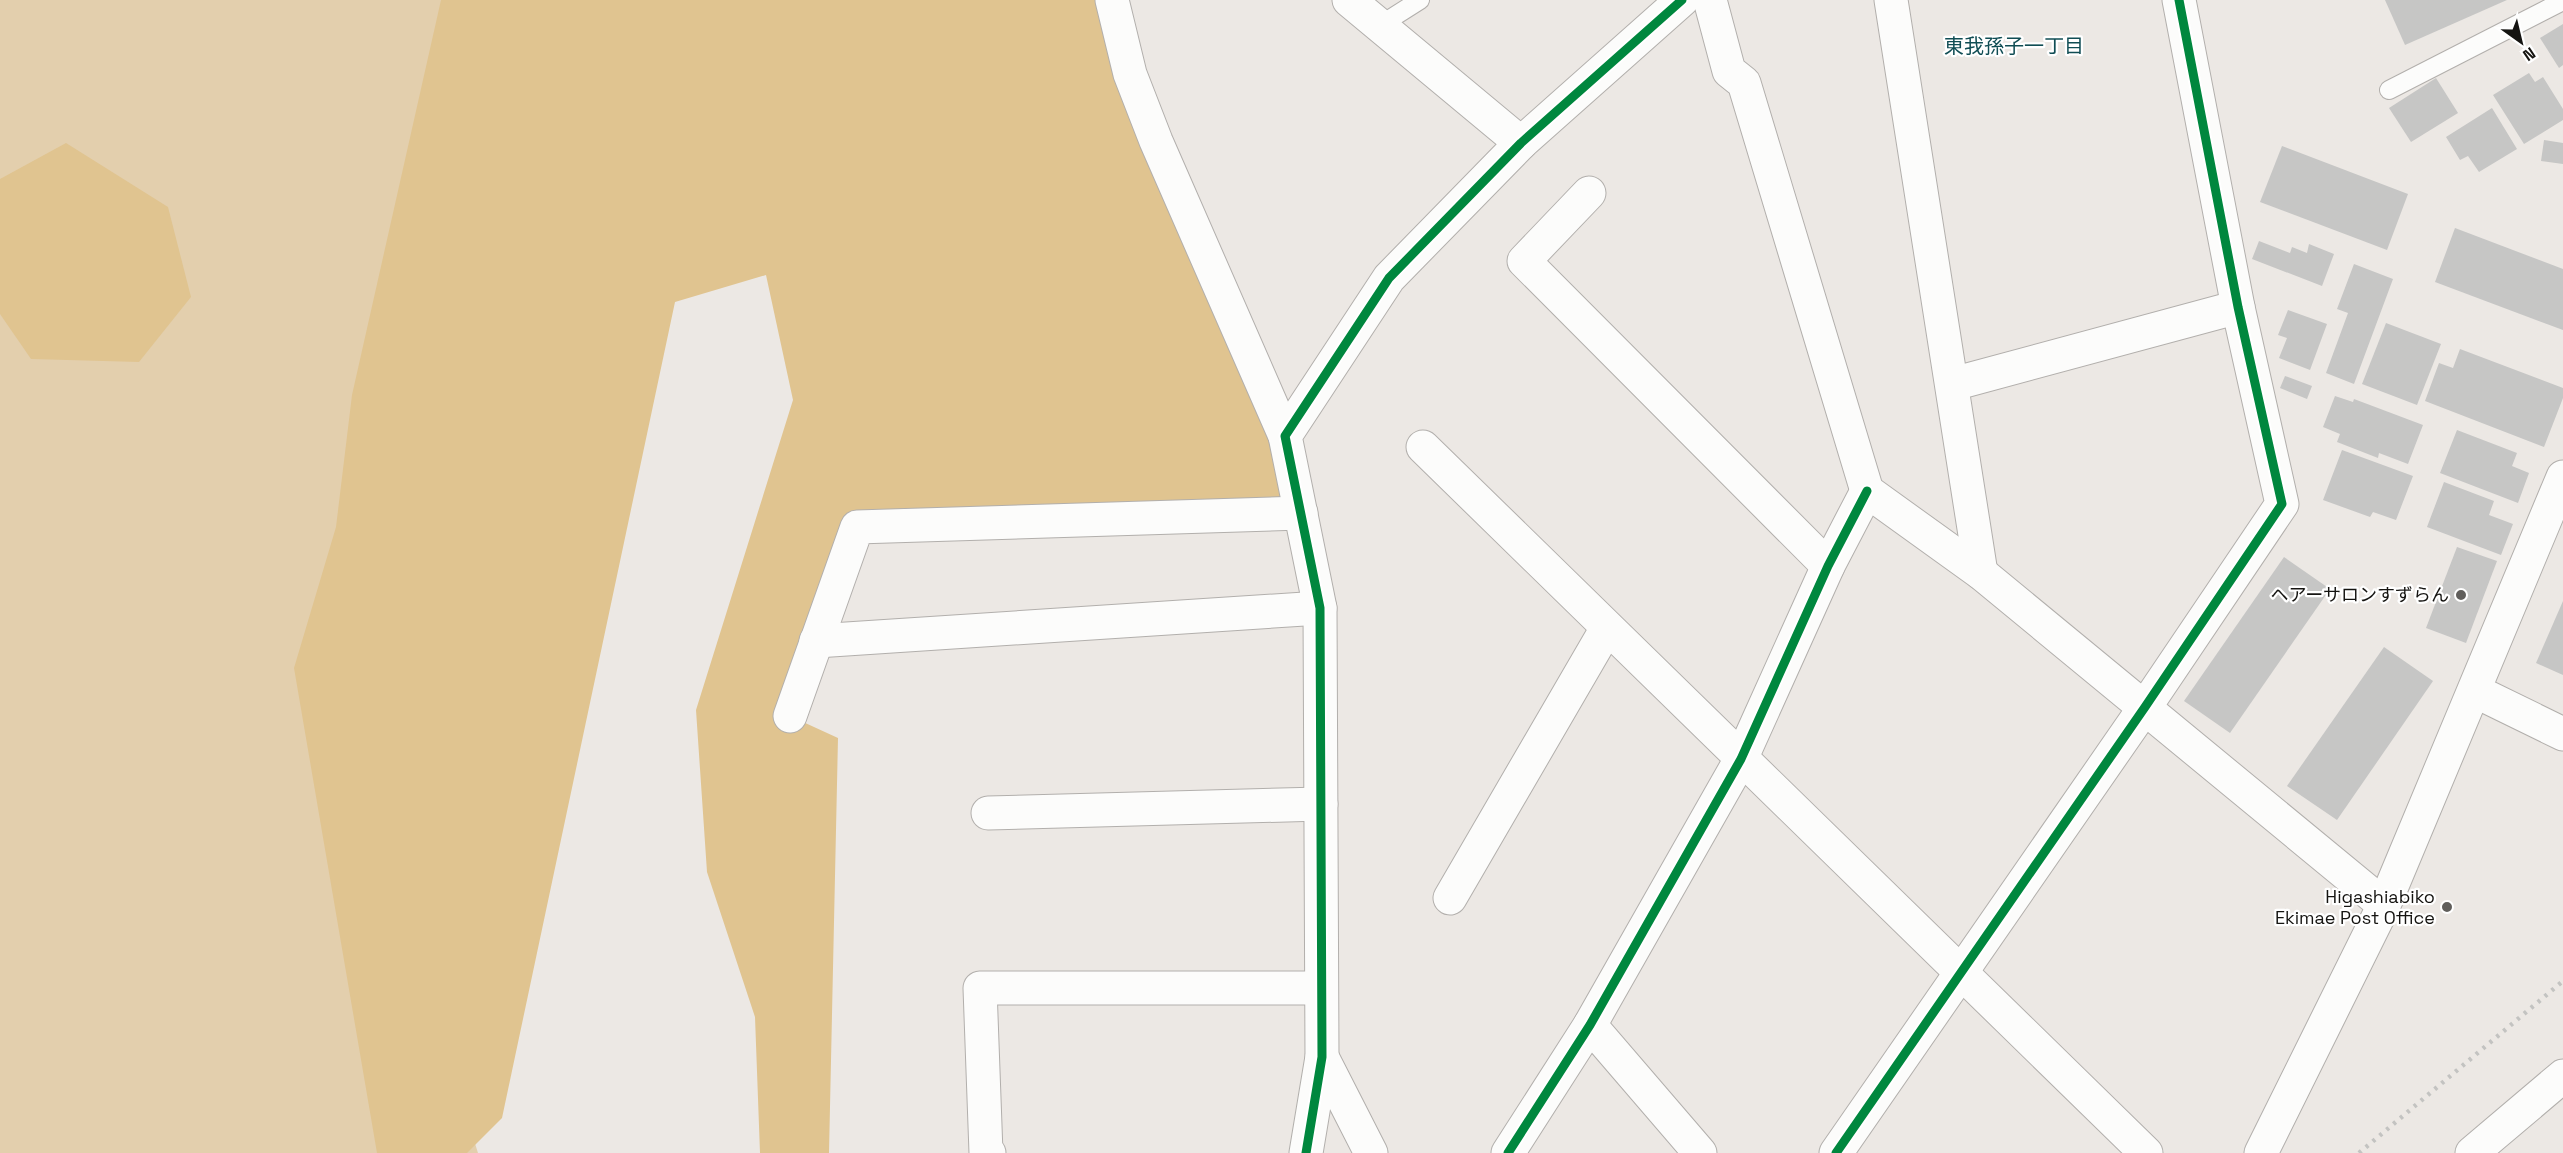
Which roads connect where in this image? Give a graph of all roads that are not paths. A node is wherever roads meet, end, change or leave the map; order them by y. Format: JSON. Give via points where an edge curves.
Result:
{"nodes":[{"id":1,"x":1112,"y":0,"type":"edge"},
{"id":2,"x":1349,"y":0,"type":"edge"},
{"id":3,"x":1420,"y":0,"type":"edge"},
{"id":4,"x":1682,"y":0,"type":"edge"},
{"id":5,"x":1710,"y":0,"type":"edge"},
{"id":6,"x":1891,"y":0,"type":"edge"},
{"id":7,"x":2179,"y":0,"type":"edge"},
{"id":8,"x":2563,"y":1,"type":"edge"},
{"id":9,"x":1379,"y":26,"type":"junction"},
{"id":10,"x":2389,"y":90,"type":"dead end"},
{"id":11,"x":1521,"y":143,"type":"junction"},
{"id":12,"x":1589,"y":193,"type":"dead end"},
{"id":13,"x":2238,"y":307,"type":"junction"},
{"id":14,"x":1953,"y":384,"type":"junction"},
{"id":15,"x":1285,"y":436,"type":"junction"},
{"id":16,"x":1422,"y":447,"type":"dead end"},
{"id":17,"x":2563,"y":477,"type":"edge"},
{"id":18,"x":1867,"y":491,"type":"junction"},
{"id":19,"x":1301,"y":513,"type":"junction"},
{"id":20,"x":1828,"y":567,"type":"junction"},
{"id":21,"x":1981,"y":573,"type":"junction"},
{"id":22,"x":1320,"y":608,"type":"junction"},
{"id":23,"x":1607,"y":628,"type":"junction"},
{"id":24,"x":816,"y":641,"type":"junction"},
{"id":25,"x":2475,"y":691,"type":"junction"},
{"id":26,"x":2145,"y":707,"type":"junction"},
{"id":27,"x":790,"y":716,"type":"dead end"},
{"id":28,"x":2563,"y":734,"type":"edge"},
{"id":29,"x":1741,"y":759,"type":"junction"},
{"id":30,"x":1321,"y":804,"type":"junction"},
{"id":31,"x":988,"y":813,"type":"dead end"},
{"id":32,"x":1450,"y":898,"type":"dead end"},
{"id":33,"x":2384,"y":905,"type":"junction"},
{"id":34,"x":1961,"y":973,"type":"junction"},
{"id":35,"x":1322,"y":988,"type":"junction"},
{"id":36,"x":1590,"y":1025,"type":"junction"},
{"id":37,"x":1322,"y":1057,"type":"junction"},
{"id":38,"x":2563,"y":1076,"type":"edge"},
{"id":39,"x":989,"y":1153,"type":"edge"},
{"id":40,"x":1306,"y":1153,"type":"edge"},
{"id":41,"x":1371,"y":1153,"type":"edge"},
{"id":42,"x":1508,"y":1153,"type":"edge"},
{"id":43,"x":1700,"y":1153,"type":"edge"},
{"id":44,"x":1836,"y":1153,"type":"edge"},
{"id":45,"x":2146,"y":1153,"type":"edge"},
{"id":46,"x":2262,"y":1153,"type":"edge"},
{"id":47,"x":2472,"y":1153,"type":"edge"}],
"edges":[{"from":1,"to":15,"type":"street","via":[[1130,74],[1156,141]]},
{"from":2,"to":9,"type":"street"},
{"from":3,"to":9,"type":"lane"},
{"from":4,"to":11,"type":"street"},
{"from":5,"to":18,"type":"street","via":[[1729,71],[1744,83]]},
{"from":6,"to":14,"type":"street"},
{"from":7,"to":13,"type":"street"},
{"from":8,"to":10,"type":"lane"},
{"from":9,"to":11,"type":"street"},
{"from":11,"to":15,"type":"street","via":[[1389,278]]},
{"from":12,"to":20,"type":"street","via":[[1524,261]]},
{"from":13,"to":14,"type":"street"},
{"from":13,"to":26,"type":"street","via":[[2282,504]]},
{"from":14,"to":21,"type":"street"},
{"from":15,"to":19,"type":"street"},
{"from":16,"to":23,"type":"street"},
{"from":17,"to":25,"type":"street"},
{"from":18,"to":20,"type":"street"},
{"from":18,"to":21,"type":"street"},
{"from":19,"to":22,"type":"street"},
{"from":19,"to":24,"type":"street","via":[[857,527]]},
{"from":20,"to":29,"type":"street"},
{"from":21,"to":26,"type":"street"},
{"from":22,"to":24,"type":"street"},
{"from":22,"to":30,"type":"street"},
{"from":23,"to":29,"type":"street"},
{"from":23,"to":32,"type":"street"},
{"from":24,"to":27,"type":"street"},
{"from":25,"to":28,"type":"street"},
{"from":25,"to":33,"type":"street"},
{"from":26,"to":33,"type":"street"},
{"from":26,"to":34,"type":"street"},
{"from":29,"to":34,"type":"street"},
{"from":29,"to":36,"type":"street"},
{"from":30,"to":31,"type":"street"},
{"from":30,"to":35,"type":"street"},
{"from":33,"to":46,"type":"street"},
{"from":34,"to":44,"type":"street"},
{"from":34,"to":45,"type":"street"},
{"from":35,"to":37,"type":"street"},
{"from":35,"to":39,"type":"street","via":[[980,988]]},
{"from":36,"to":42,"type":"street"},
{"from":36,"to":43,"type":"street"},
{"from":37,"to":40,"type":"street"},
{"from":37,"to":41,"type":"street"},
{"from":38,"to":47,"type":"street"}]}
